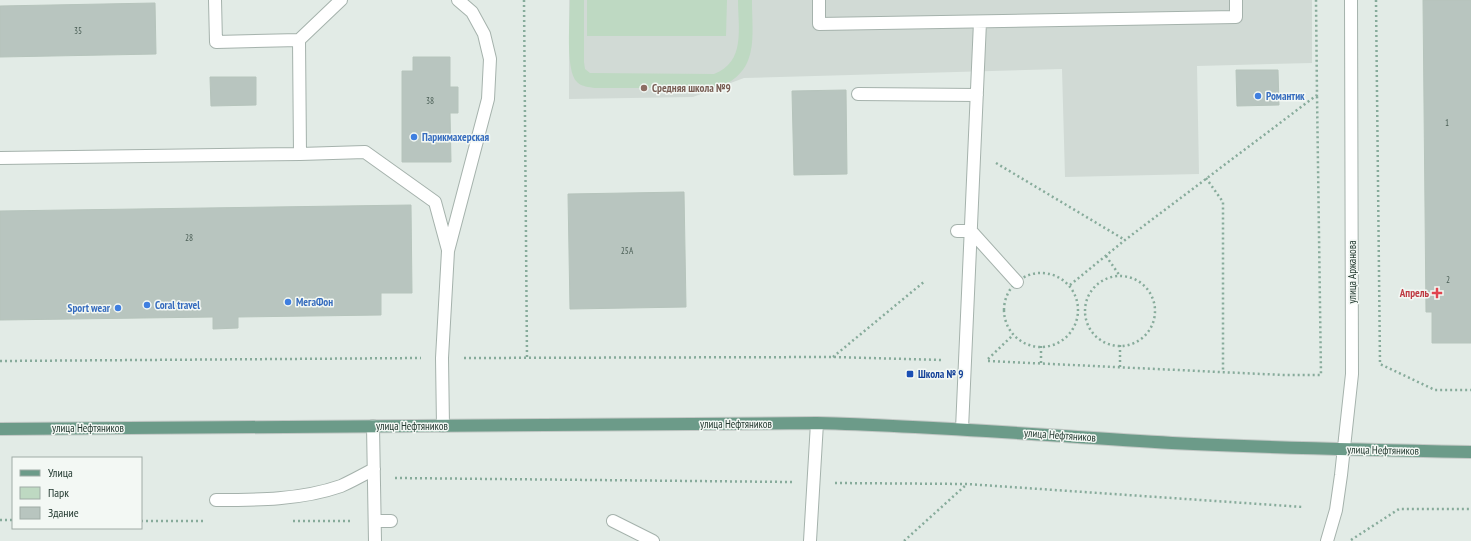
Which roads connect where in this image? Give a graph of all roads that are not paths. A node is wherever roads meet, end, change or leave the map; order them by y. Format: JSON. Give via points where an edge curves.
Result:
{"nodes":[{"id":1,"x":215,"y":0,"type":"edge"},
{"id":2,"x":341,"y":0,"type":"edge"},
{"id":3,"x":458,"y":0,"type":"edge"},
{"id":4,"x":819,"y":0,"type":"edge"},
{"id":5,"x":1236,"y":0,"type":"edge"},
{"id":6,"x":1351,"y":0,"type":"edge"},
{"id":7,"x":980,"y":22,"type":"junction"},
{"id":8,"x":299,"y":40,"type":"junction"},
{"id":9,"x":858,"y":94,"type":"dead end"},
{"id":10,"x":977,"y":95,"type":"junction"},
{"id":11,"x":300,"y":154,"type":"junction"},
{"id":12,"x":0,"y":158,"type":"edge"},
{"id":13,"x":957,"y":231,"type":"dead end"},
{"id":14,"x":971,"y":231,"type":"junction"},
{"id":15,"x":448,"y":251,"type":"junction"},
{"id":16,"x":1017,"y":282,"type":"road end"},
{"id":17,"x":817,"y":423,"type":"junction"},
{"id":18,"x":372,"y":426,"type":"junction"},
{"id":19,"x":443,"y":426,"type":"junction"},
{"id":20,"x":0,"y":429,"type":"edge"},
{"id":21,"x":962,"y":429,"type":"junction"},
{"id":22,"x":1344,"y":450,"type":"junction"},
{"id":23,"x":1471,"y":452,"type":"edge"},
{"id":24,"x":374,"y":470,"type":"junction"},
{"id":25,"x":216,"y":500,"type":"dead end"},
{"id":26,"x":375,"y":521,"type":"junction"},
{"id":27,"x":391,"y":521,"type":"dead end"},
{"id":28,"x":613,"y":521,"type":"dead end"},
{"id":29,"x":375,"y":541,"type":"edge"},
{"id":30,"x":653,"y":541,"type":"edge"},
{"id":31,"x":810,"y":541,"type":"edge"},
{"id":32,"x":1327,"y":541,"type":"edge"}],
"edges":[{"from":1,"to":8,"type":"street","via":[[216,42]]},
{"from":2,"to":8,"type":"street"},
{"from":3,"to":15,"type":"street","via":[[472,12],[484,34],[490,67],[488,99]]},
{"from":4,"to":7,"type":"street","via":[[819,24]]},
{"from":5,"to":7,"type":"street","via":[[1236,17]]},
{"from":6,"to":22,"type":"street","name":"улица Аржанова","via":[[1352,374]]},
{"from":7,"to":10,"type":"street"},
{"from":8,"to":11,"type":"street"},
{"from":9,"to":10,"type":"street"},
{"from":10,"to":14,"type":"street"},
{"from":11,"to":12,"type":"street"},
{"from":11,"to":15,"type":"street","via":[[365,152],[435,202]]},
{"from":13,"to":14,"type":"street"},
{"from":14,"to":16,"type":"street"},
{"from":14,"to":21,"type":"street"},
{"from":15,"to":19,"type":"street","via":[[442,358]]},
{"from":17,"to":19,"type":"main road","name":"улица Нефтяников"},
{"from":17,"to":21,"type":"main road","name":"улица Нефтяников"},
{"from":17,"to":31,"type":"street"},
{"from":18,"to":19,"type":"main road","name":"улица Нефтяников"},
{"from":18,"to":20,"type":"main road","name":"улица Нефтяников"},
{"from":18,"to":24,"type":"street"},
{"from":21,"to":22,"type":"main road","name":"улица Нефтяников","via":[[1172,443]]},
{"from":22,"to":23,"type":"main road","name":"улица Нефтяников"},
{"from":22,"to":32,"type":"street","name":"улица Аржанова","via":[[1336,510]]},
{"from":24,"to":25,"type":"street","via":[[340,486],[306,495],[265,500]]},
{"from":24,"to":26,"type":"street"},
{"from":26,"to":27,"type":"street"},
{"from":26,"to":29,"type":"street"},
{"from":28,"to":30,"type":"street"}]}
